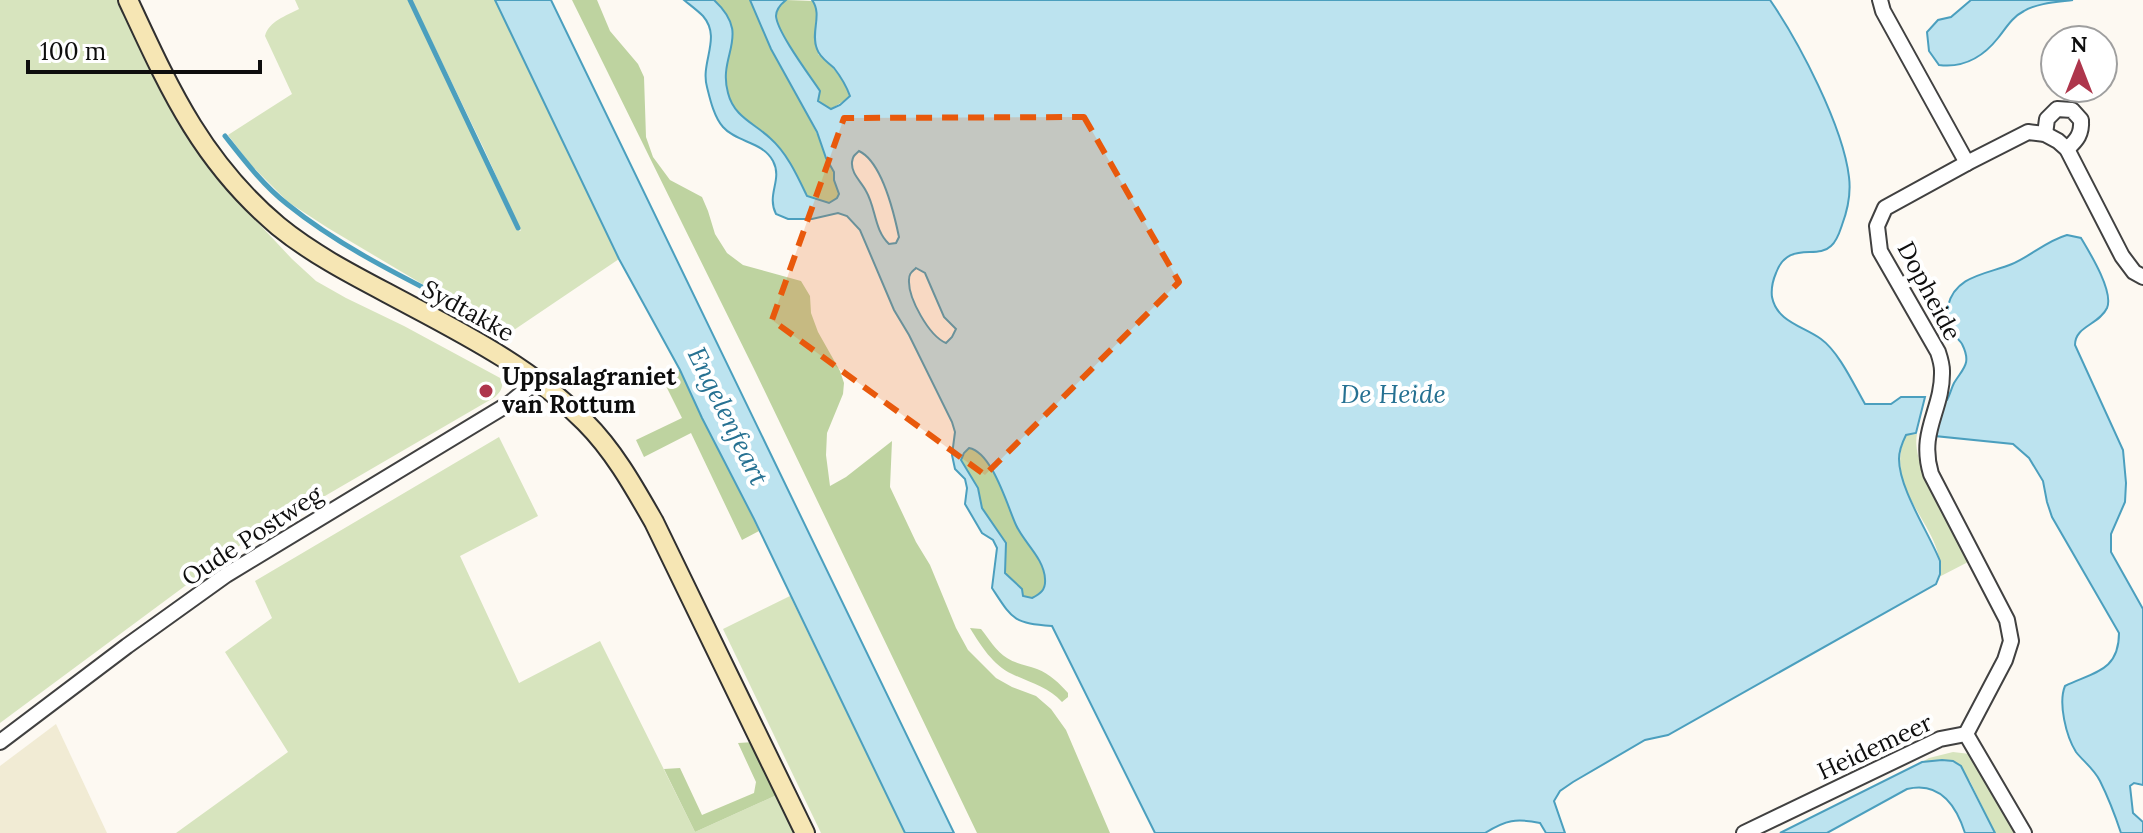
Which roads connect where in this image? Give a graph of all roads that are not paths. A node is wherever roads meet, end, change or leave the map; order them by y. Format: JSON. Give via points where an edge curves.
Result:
{"nodes":[{"id":1,"x":128,"y":0,"type":"edge"},
{"id":2,"x":1880,"y":0,"type":"edge"},
{"id":3,"x":2045,"y":134,"type":"junction"},
{"id":4,"x":2067,"y":149,"type":"junction"},
{"id":5,"x":1967,"y":163,"type":"junction"},
{"id":6,"x":2143,"y":277,"type":"edge"},
{"id":7,"x":537,"y":381,"type":"junction"},
{"id":8,"x":1966,"y":734,"type":"junction"},
{"id":9,"x":0,"y":742,"type":"edge"},
{"id":10,"x":805,"y":833,"type":"edge"},
{"id":11,"x":1744,"y":833,"type":"edge"},
{"id":12,"x":2024,"y":833,"type":"edge"}],
"edges":[{"from":1,"to":7,"type":"street","name":"Sydtakke","via":[[184,114],[252,202],[317,255],[488,348]]},
{"from":2,"to":5,"type":"street"},
{"from":3,"to":4,"type":"street"},
{"from":3,"to":4,"type":"street","via":[[2047,119],[2057,109],[2072,110],[2082,131]]},
{"from":3,"to":5,"type":"street","name":"Dopheide","via":[[2028,132]]},
{"from":4,"to":6,"type":"street","via":[[2122,256]]},
{"from":5,"to":8,"type":"street","name":"Dopheide","via":[[1885,208],[1877,226],[1880,251],[1938,352],[1942,371],[1926,444],[1931,474],[2007,620],[2011,641]]},
{"from":7,"to":9,"type":"street","name":"Oude Postweg","via":[[510,403],[226,575]]},
{"from":7,"to":10,"type":"street","name":"Sydtakke","via":[[597,435],[643,503]]},
{"from":8,"to":11,"type":"street","name":"Heidemeer","via":[[1940,739]]},
{"from":8,"to":12,"type":"street","name":"Heidemeer"}]}
